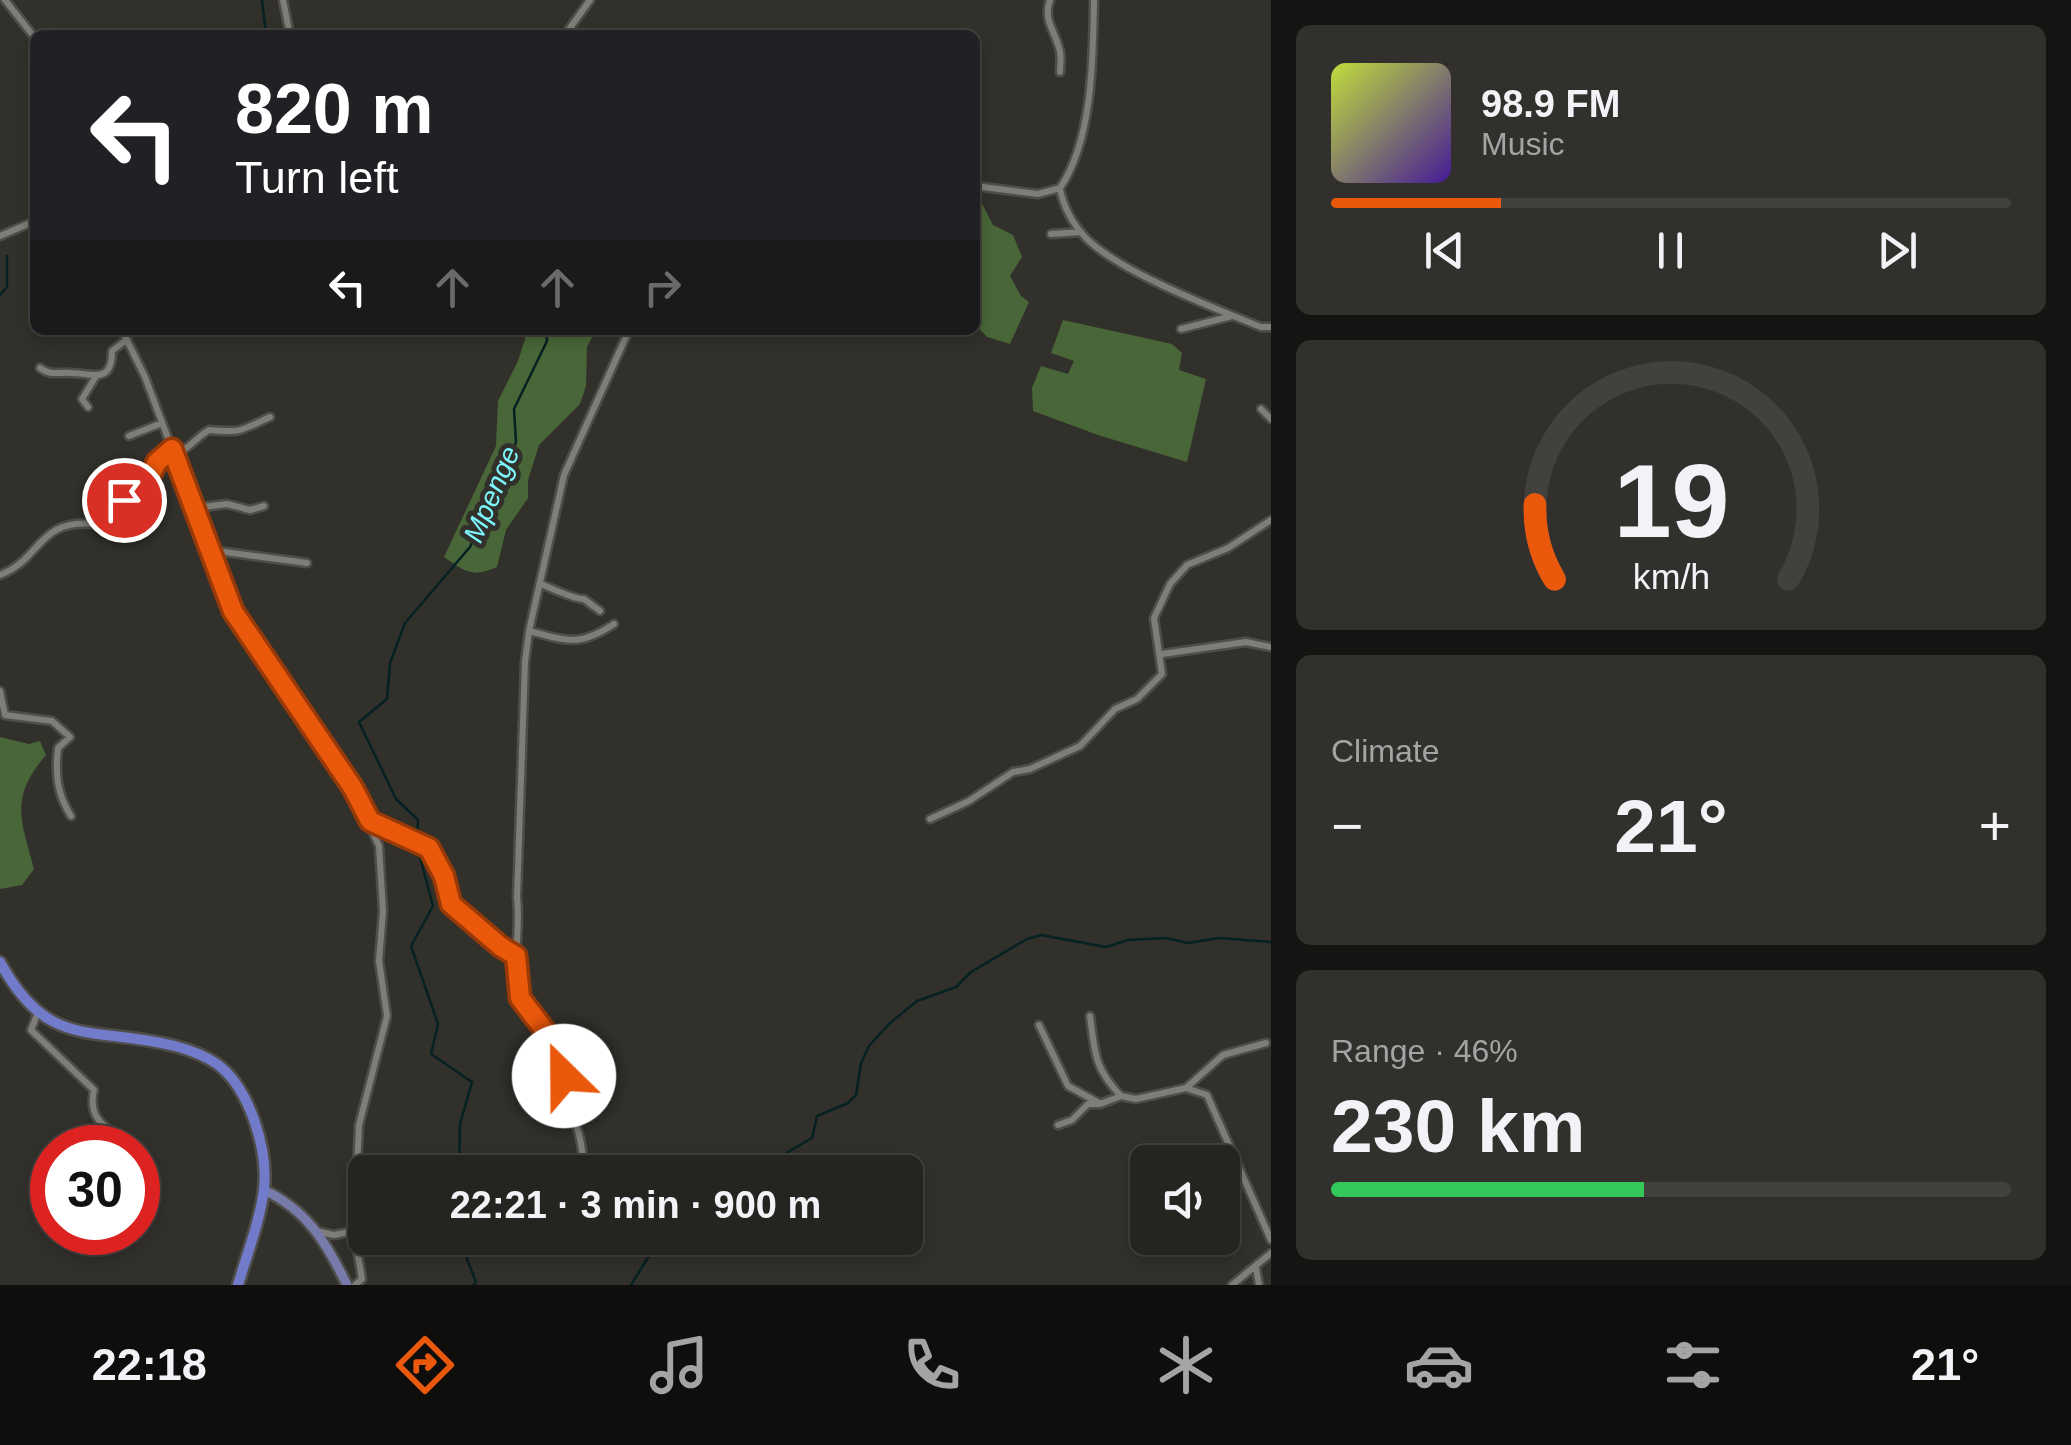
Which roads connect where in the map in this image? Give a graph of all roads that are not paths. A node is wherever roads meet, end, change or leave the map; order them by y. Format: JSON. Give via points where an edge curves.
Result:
{"nodes":[{"id":1,"x":6,"y":0,"type":"edge"},
{"id":2,"x":283,"y":0,"type":"edge"},
{"id":3,"x":590,"y":0,"type":"edge"},
{"id":4,"x":1050,"y":0,"type":"edge"},
{"id":5,"x":1094,"y":0,"type":"edge"},
{"id":6,"x":289,"y":30,"type":"edge"},
{"id":7,"x":569,"y":30,"type":"edge"},
{"id":8,"x":30,"y":31,"type":"edge"},
{"id":9,"x":1060,"y":72,"type":"dead end"},
{"id":10,"x":980,"y":187,"type":"edge"},
{"id":11,"x":1060,"y":188,"type":"junction"},
{"id":12,"x":30,"y":223,"type":"edge"},
{"id":13,"x":1082,"y":232,"type":"junction"},
{"id":14,"x":1050,"y":234,"type":"dead end"},
{"id":15,"x":0,"y":236,"type":"edge"},
{"id":16,"x":1233,"y":316,"type":"junction"},
{"id":17,"x":1271,"y":327,"type":"edge"},
{"id":18,"x":1180,"y":329,"type":"dead end"},
{"id":19,"x":124,"y":335,"type":"edge"},
{"id":20,"x":628,"y":335,"type":"edge"},
{"id":21,"x":126,"y":340,"type":"junction"},
{"id":22,"x":40,"y":368,"type":"dead end"},
{"id":23,"x":95,"y":378,"type":"junction"},
{"id":24,"x":88,"y":407,"type":"dead end"},
{"id":25,"x":1261,"y":409,"type":"dead end"},
{"id":26,"x":270,"y":418,"type":"dead end"},
{"id":27,"x":1271,"y":419,"type":"edge"},
{"id":28,"x":162,"y":423,"type":"junction"},
{"id":29,"x":129,"y":436,"type":"dead end"},
{"id":30,"x":173,"y":452,"type":"junction"},
{"id":31,"x":264,"y":506,"type":"dead end"},
{"id":32,"x":195,"y":508,"type":"junction"},
{"id":33,"x":1271,"y":520,"type":"edge"},
{"id":34,"x":210,"y":550,"type":"junction"},
{"id":35,"x":307,"y":563,"type":"dead end"},
{"id":36,"x":0,"y":574,"type":"edge"},
{"id":37,"x":541,"y":584,"type":"junction"},
{"id":38,"x":600,"y":611,"type":"dead end"},
{"id":39,"x":614,"y":624,"type":"dead end"},
{"id":40,"x":529,"y":631,"type":"junction"},
{"id":41,"x":1271,"y":648,"type":"edge"},
{"id":42,"x":1162,"y":654,"type":"junction"},
{"id":43,"x":0,"y":691,"type":"edge"},
{"id":44,"x":70,"y":816,"type":"dead end"},
{"id":45,"x":930,"y":819,"type":"dead end"},
{"id":46,"x":370,"y":821,"type":"junction"},
{"id":47,"x":516,"y":956,"type":"junction"},
{"id":48,"x":0,"y":962,"type":"edge"},
{"id":49,"x":38,"y":1012,"type":"junction"},
{"id":50,"x":1090,"y":1016,"type":"dead end"},
{"id":51,"x":1039,"y":1024,"type":"dead end"},
{"id":52,"x":543,"y":1030,"type":"junction"},
{"id":53,"x":1266,"y":1043,"type":"dead end"},
{"id":54,"x":586,"y":1048,"type":"dead end"},
{"id":55,"x":1186,"y":1088,"type":"junction"},
{"id":56,"x":1121,"y":1096,"type":"junction"},
{"id":57,"x":1100,"y":1104,"type":"junction"},
{"id":58,"x":104,"y":1125,"type":"edge"},
{"id":59,"x":1058,"y":1126,"type":"dead end"},
{"id":60,"x":358,"y":1155,"type":"edge"},
{"id":61,"x":583,"y":1155,"type":"edge"},
{"id":62,"x":264,"y":1190,"type":"junction"},
{"id":63,"x":315,"y":1231,"type":"junction"},
{"id":64,"x":348,"y":1232,"type":"edge"},
{"id":65,"x":1271,"y":1240,"type":"edge"},
{"id":66,"x":1271,"y":1253,"type":"edge"},
{"id":67,"x":358,"y":1255,"type":"edge"},
{"id":68,"x":1256,"y":1266,"type":"junction"},
{"id":69,"x":238,"y":1285,"type":"edge"},
{"id":70,"x":346,"y":1285,"type":"edge"},
{"id":71,"x":356,"y":1285,"type":"edge"},
{"id":72,"x":1232,"y":1285,"type":"edge"},
{"id":73,"x":1258,"y":1285,"type":"edge"}],
"edges":[{"from":1,"to":8,"type":"street"},
{"from":2,"to":6,"type":"street"},
{"from":3,"to":7,"type":"street"},
{"from":4,"to":9,"type":"street","via":[[1046,11],[1060,48]]},
{"from":5,"to":11,"type":"street","via":[[1080,147]]},
{"from":10,"to":11,"type":"street","via":[[1038,194]]},
{"from":11,"to":13,"type":"street"},
{"from":12,"to":15,"type":"street"},
{"from":13,"to":14,"type":"street"},
{"from":13,"to":16,"type":"street","via":[[1112,258]]},
{"from":16,"to":17,"type":"street"},
{"from":16,"to":18,"type":"street"},
{"from":19,"to":21,"type":"street"},
{"from":20,"to":37,"type":"street","via":[[564,475]]},
{"from":21,"to":23,"type":"street"},
{"from":21,"to":28,"type":"street"},
{"from":22,"to":23,"type":"street"},
{"from":23,"to":24,"type":"street","via":[[82,399]]},
{"from":25,"to":27,"type":"street"},
{"from":26,"to":30,"type":"street","via":[[248,431],[209,430],[189,449]]},
{"from":28,"to":29,"type":"street"},
{"from":28,"to":30,"type":"street"},
{"from":30,"to":32,"type":"street"},
{"from":30,"to":36,"type":"street","via":[[94,524],[52,530]]},
{"from":31,"to":32,"type":"street"},
{"from":32,"to":34,"type":"street"},
{"from":33,"to":42,"type":"street","via":[[1188,565],[1170,584],[1154,618]]},
{"from":34,"to":35,"type":"street"},
{"from":34,"to":46,"type":"street","via":[[241,626]]},
{"from":37,"to":38,"type":"street"},
{"from":37,"to":40,"type":"street"},
{"from":39,"to":40,"type":"street","via":[[578,642]]},
{"from":40,"to":47,"type":"street"},
{"from":41,"to":42,"type":"street","via":[[1246,642]]},
{"from":42,"to":45,"type":"street","via":[[1162,674],[1080,746],[1013,772]]},
{"from":43,"to":44,"type":"street","via":[[5,715],[52,721],[70,736],[58,748],[55,773]]},
{"from":46,"to":47,"type":"street","via":[[429,848],[451,904]]},
{"from":46,"to":60,"type":"street","via":[[381,868],[379,961],[387,1016]]},
{"from":47,"to":52,"type":"street","via":[[520,998]]},
{"from":48,"to":49,"type":"highway","via":[[24,1002]]},
{"from":49,"to":58,"type":"street","via":[[31,1030],[94,1090],[90,1106]]},
{"from":49,"to":62,"type":"highway","via":[[88,1034],[172,1045],[219,1065],[256,1126]]},
{"from":50,"to":56,"type":"street","via":[[1103,1077]]},
{"from":51,"to":57,"type":"street","via":[[1068,1086]]},
{"from":52,"to":54,"type":"street","via":[[579,1034]]},
{"from":52,"to":61,"type":"street","via":[[561,1055]]},
{"from":53,"to":55,"type":"street","via":[[1223,1054]]},
{"from":55,"to":56,"type":"street"},
{"from":55,"to":65,"type":"street","via":[[1207,1095],[1214,1106]]},
{"from":56,"to":57,"type":"street"},
{"from":57,"to":59,"type":"street","via":[[1088,1104]]},
{"from":62,"to":63,"type":"main road","via":[[290,1202]]},
{"from":62,"to":69,"type":"highway"},
{"from":63,"to":64,"type":"street"},
{"from":63,"to":70,"type":"main road"},
{"from":66,"to":68,"type":"street"},
{"from":67,"to":71,"type":"street","via":[[362,1278]]},
{"from":68,"to":72,"type":"street"},
{"from":68,"to":73,"type":"street"}]}
